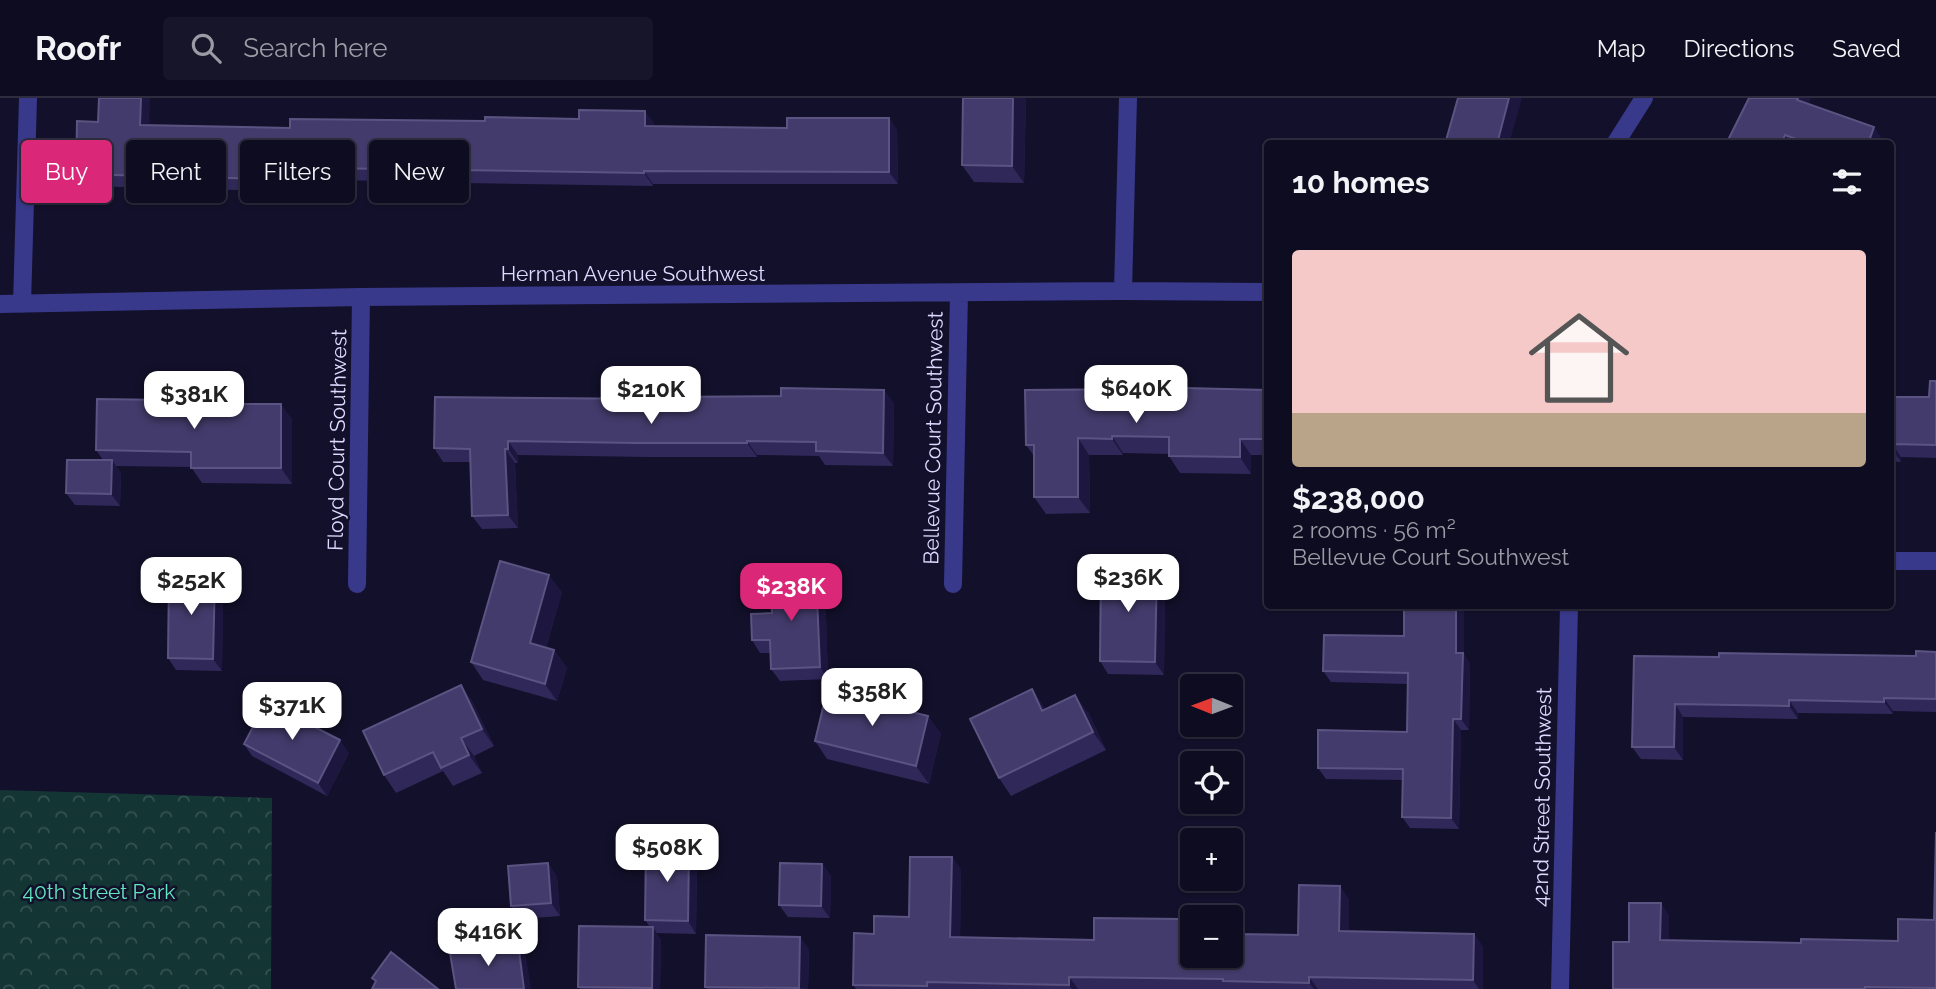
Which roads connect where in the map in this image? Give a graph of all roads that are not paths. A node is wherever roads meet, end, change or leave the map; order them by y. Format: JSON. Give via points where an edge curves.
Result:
{"nodes":[{"id":1,"x":28,"y":98,"type":"edge"},
{"id":2,"x":1128,"y":98,"type":"edge"},
{"id":3,"x":1644,"y":98,"type":"edge"},
{"id":4,"x":1618,"y":140,"type":"edge"},
{"id":5,"x":1123,"y":291,"type":"junction"},
{"id":6,"x":1264,"y":292,"type":"edge"},
{"id":7,"x":959,"y":293,"type":"junction"},
{"id":8,"x":361,"y":297,"type":"junction"},
{"id":9,"x":0,"y":304,"type":"edge"},
{"id":10,"x":22,"y":304,"type":"junction"},
{"id":11,"x":1894,"y":561,"type":"edge"},
{"id":12,"x":1936,"y":561,"type":"edge"},
{"id":13,"x":357,"y":584,"type":"dead end"},
{"id":14,"x":953,"y":584,"type":"dead end"},
{"id":15,"x":1569,"y":609,"type":"edge"},
{"id":16,"x":1560,"y":989,"type":"edge"}],
"edges":[{"from":1,"to":10,"type":"street"},
{"from":2,"to":5,"type":"street"},
{"from":3,"to":4,"type":"street"},
{"from":5,"to":6,"type":"street","name":"Herman Avenue Southwest"},
{"from":5,"to":7,"type":"street","name":"Herman Avenue Southwest"},
{"from":7,"to":8,"type":"street","name":"Herman Avenue Southwest"},
{"from":7,"to":14,"type":"street","name":"Bellevue Court Southwest"},
{"from":8,"to":10,"type":"street","name":"Herman Avenue Southwest"},
{"from":8,"to":13,"type":"street","name":"Floyd Court Southwest"},
{"from":9,"to":10,"type":"street","name":"Herman Avenue Southwest"},
{"from":11,"to":12,"type":"street"},
{"from":15,"to":16,"type":"street","name":"42nd Street Southwest"}]}
